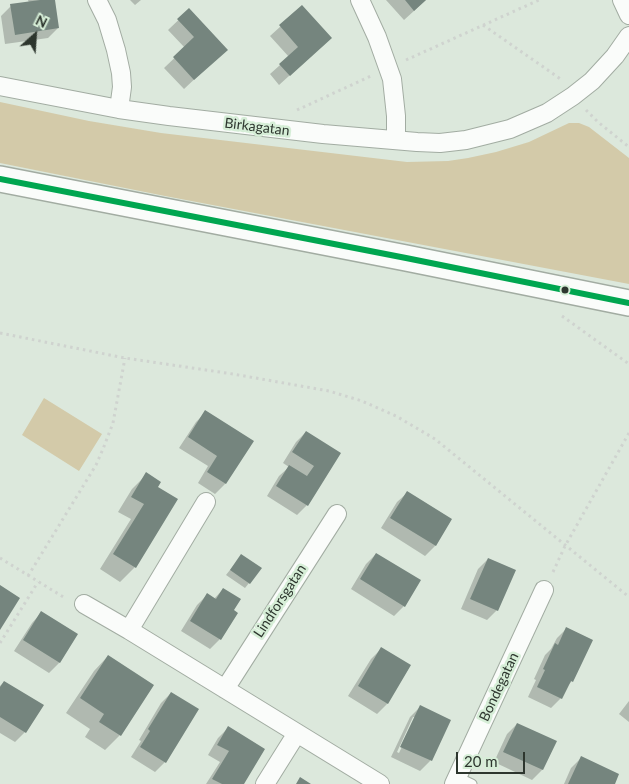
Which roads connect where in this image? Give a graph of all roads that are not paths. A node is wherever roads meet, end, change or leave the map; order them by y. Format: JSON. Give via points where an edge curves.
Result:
{"nodes":[{"id":1,"x":98,"y":0,"type":"edge"},
{"id":2,"x":360,"y":0,"type":"edge"},
{"id":3,"x":622,"y":0,"type":"edge"},
{"id":4,"x":629,"y":15,"type":"edge"},
{"id":5,"x":629,"y":36,"type":"edge"},
{"id":6,"x":0,"y":86,"type":"edge"},
{"id":7,"x":119,"y":110,"type":"junction"},
{"id":8,"x":396,"y":140,"type":"junction"},
{"id":9,"x":0,"y":179,"type":"edge"},
{"id":10,"x":629,"y":303,"type":"edge"},
{"id":11,"x":206,"y":502,"type":"dead end"},
{"id":12,"x":337,"y":514,"type":"dead end"},
{"id":13,"x":544,"y":590,"type":"road end"},
{"id":14,"x":84,"y":604,"type":"road end"},
{"id":15,"x":129,"y":630,"type":"junction"},
{"id":16,"x":224,"y":689,"type":"junction"},
{"id":17,"x":297,"y":733,"type":"junction"},
{"id":18,"x":461,"y":782,"type":"edge"},
{"id":19,"x":265,"y":784,"type":"edge"},
{"id":20,"x":380,"y":784,"type":"edge"}],
"edges":[{"from":1,"to":7,"type":"street","via":[[107,20],[121,73]]},
{"from":2,"to":8,"type":"street","via":[[392,79]]},
{"from":3,"to":4,"type":"street"},
{"from":5,"to":8,"type":"street","name":"Birkagatan","via":[[592,81],[569,89],[547,113],[527,122],[466,140],[440,143]]},
{"from":6,"to":7,"type":"street","name":"Birkagatan"},
{"from":7,"to":8,"type":"street","name":"Birkagatan"},
{"from":9,"to":10,"type":"main road"},
{"from":11,"to":15,"type":"street"},
{"from":12,"to":16,"type":"street","name":"Lindforsgatan"},
{"from":13,"to":18,"type":"street","name":"Bondegatan"},
{"from":14,"to":15,"type":"street"},
{"from":15,"to":16,"type":"street"},
{"from":16,"to":17,"type":"street"},
{"from":17,"to":19,"type":"street"},
{"from":17,"to":20,"type":"street"}]}
